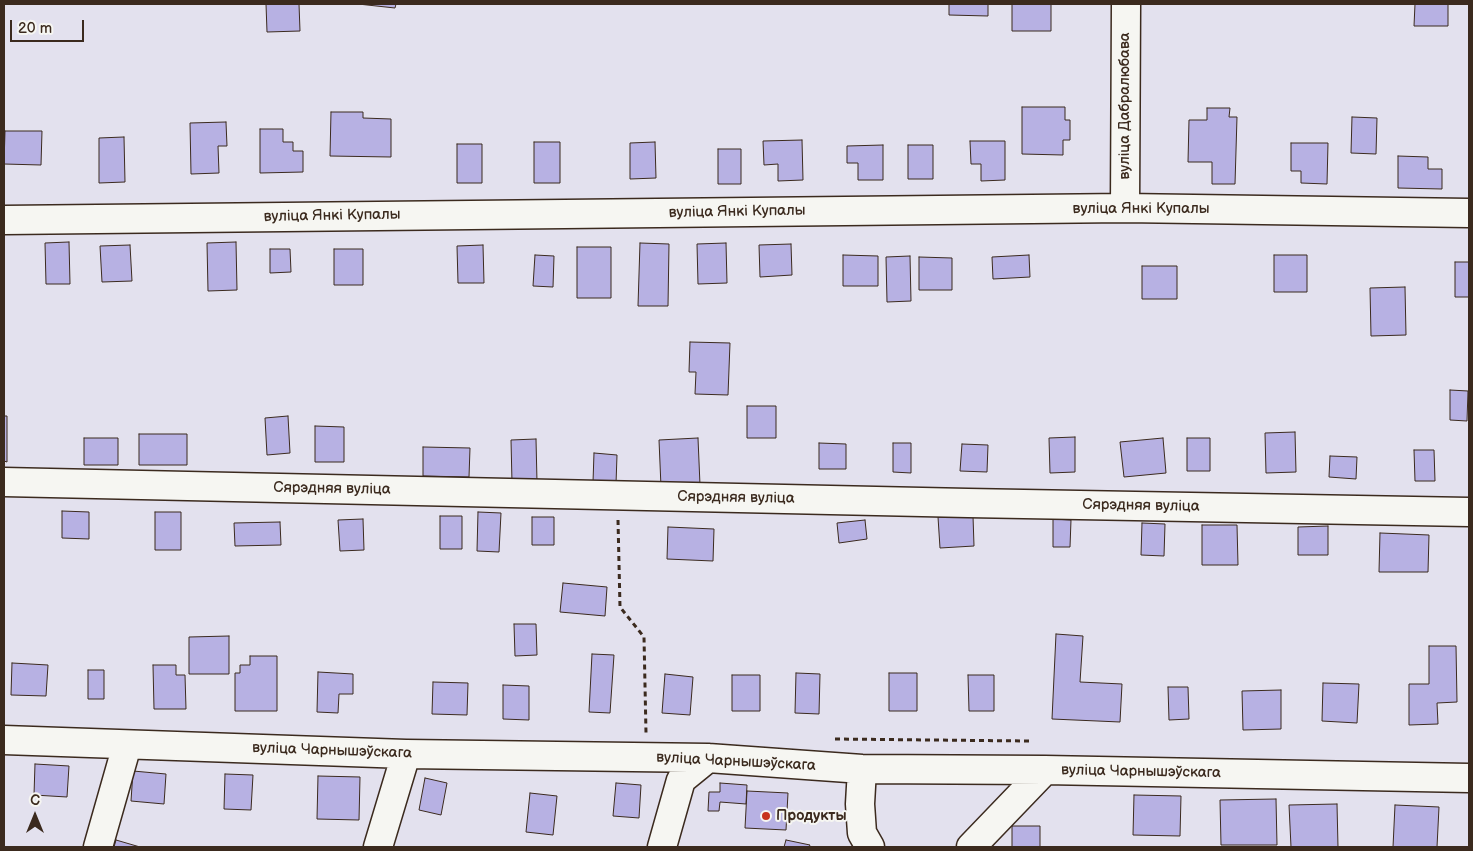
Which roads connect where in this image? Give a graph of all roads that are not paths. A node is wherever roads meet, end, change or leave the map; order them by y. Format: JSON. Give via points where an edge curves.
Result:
{"nodes":[{"id":1,"x":1126,"y":4,"type":"edge"},
{"id":2,"x":1124,"y":208,"type":"junction"},
{"id":3,"x":1469,"y":213,"type":"edge"},
{"id":4,"x":4,"y":220,"type":"edge"},
{"id":5,"x":4,"y":482,"type":"edge"},
{"id":6,"x":1469,"y":512,"type":"edge"},
{"id":7,"x":4,"y":740,"type":"edge"},
{"id":8,"x":128,"y":745,"type":"junction"},
{"id":9,"x":406,"y":754,"type":"junction"},
{"id":10,"x":708,"y":758,"type":"junction"},
{"id":11,"x":862,"y":769,"type":"junction"},
{"id":12,"x":1045,"y":770,"type":"junction"},
{"id":13,"x":1469,"y":778,"type":"edge"},
{"id":14,"x":98,"y":847,"type":"edge"},
{"id":15,"x":378,"y":847,"type":"edge"},
{"id":16,"x":662,"y":847,"type":"edge"},
{"id":17,"x":870,"y":847,"type":"edge"},
{"id":18,"x":971,"y":847,"type":"edge"}],
"edges":[{"from":1,"to":2,"type":"street","name":"вуліца Дабралюбава"},
{"from":2,"to":3,"type":"street","name":"вуліца Янкі Купалы"},
{"from":2,"to":4,"type":"street","name":"вуліца Янкі Купалы"},
{"from":5,"to":6,"type":"street","name":"Сярэдняя вуліца"},
{"from":7,"to":8,"type":"street","name":"вуліца Чарнышэўскага"},
{"from":8,"to":9,"type":"street","name":"вуліца Чарнышэўскага"},
{"from":8,"to":14,"type":"street"},
{"from":9,"to":10,"type":"street","name":"вуліца Чарнышэўскага"},
{"from":9,"to":15,"type":"street"},
{"from":10,"to":11,"type":"street","name":"вуліца Чарнышэўскага"},
{"from":10,"to":16,"type":"street","via":[[682,780]]},
{"from":11,"to":12,"type":"street","name":"вуліца Чарнышэўскага"},
{"from":11,"to":17,"type":"street","via":[[862,832]]},
{"from":12,"to":13,"type":"street","name":"вуліца Чарнышэўскага"},
{"from":12,"to":18,"type":"street"}]}
